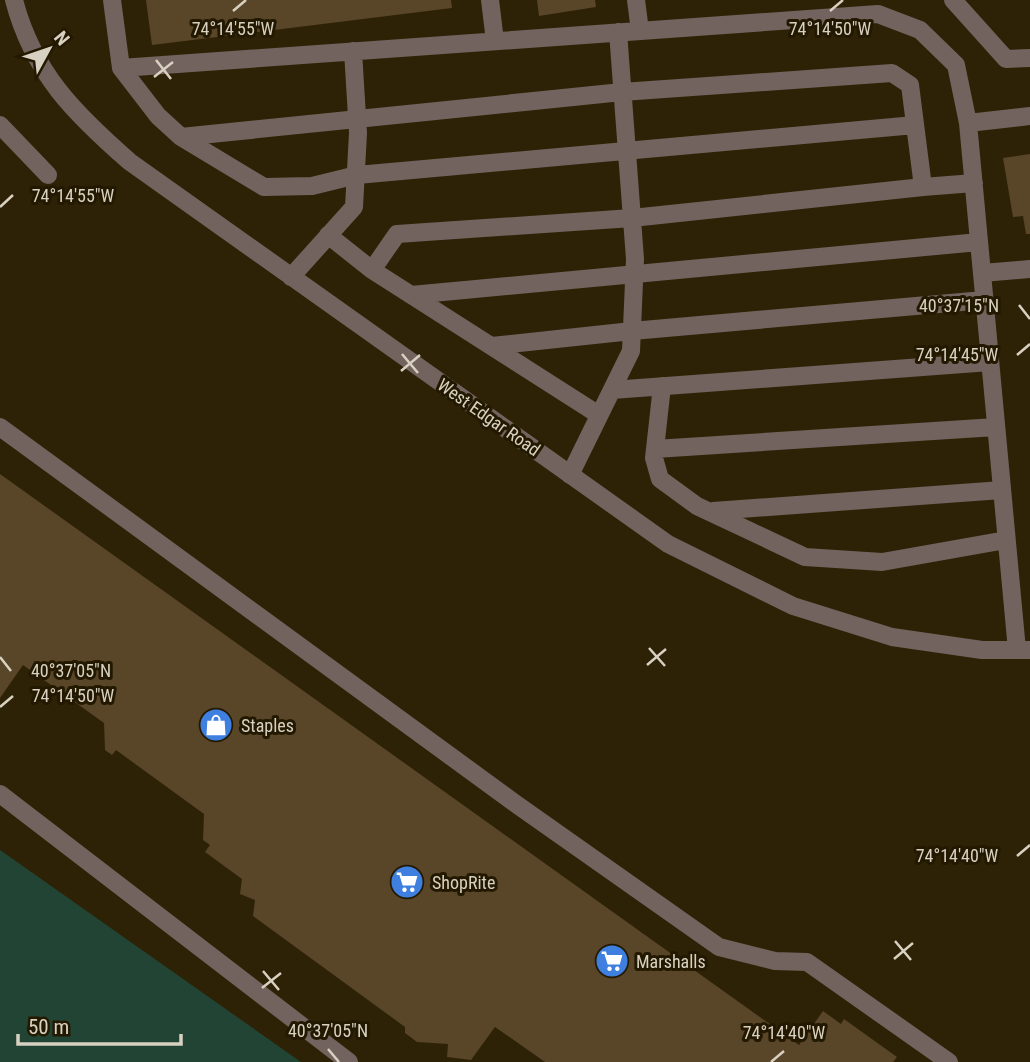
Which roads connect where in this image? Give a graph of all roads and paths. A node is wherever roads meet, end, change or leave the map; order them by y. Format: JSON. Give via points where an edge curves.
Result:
{"nodes":[{"id":1,"x":14,"y":0,"type":"edge"},
{"id":2,"x":111,"y":0,"type":"edge"},
{"id":3,"x":490,"y":0,"type":"edge"},
{"id":4,"x":636,"y":0,"type":"edge"},
{"id":5,"x":953,"y":0,"type":"edge"},
{"id":6,"x":878,"y":7,"type":"edge"},
{"id":7,"x":829,"y":8,"type":"edge"},
{"id":8,"x":640,"y":31,"type":"junction"},
{"id":9,"x":618,"y":32,"type":"junction"},
{"id":10,"x":495,"y":41,"type":"junction"},
{"id":11,"x":353,"y":51,"type":"junction"},
{"id":12,"x":1030,"y":58,"type":"edge"},
{"id":13,"x":121,"y":68,"type":"junction"},
{"id":14,"x":622,"y":92,"type":"junction"},
{"id":15,"x":1030,"y":116,"type":"edge"},
{"id":16,"x":357,"y":117,"type":"junction"},
{"id":17,"x":968,"y":123,"type":"junction"},
{"id":18,"x":0,"y":125,"type":"edge"},
{"id":19,"x":915,"y":125,"type":"junction"},
{"id":20,"x":181,"y":137,"type":"junction"},
{"id":21,"x":627,"y":151,"type":"junction"},
{"id":22,"x":48,"y":176,"type":"dead end"},
{"id":23,"x":357,"y":176,"type":"junction"},
{"id":24,"x":974,"y":183,"type":"junction"},
{"id":25,"x":923,"y":187,"type":"junction"},
{"id":26,"x":632,"y":218,"type":"junction"},
{"id":27,"x":328,"y":235,"type":"junction"},
{"id":28,"x":979,"y":242,"type":"junction"},
{"id":29,"x":1030,"y":269,"type":"edge"},
{"id":30,"x":372,"y":270,"type":"junction"},
{"id":31,"x":982,"y":273,"type":"junction"},
{"id":32,"x":634,"y":275,"type":"junction"},
{"id":33,"x":291,"y":277,"type":"junction"},
{"id":34,"x":411,"y":295,"type":"junction"},
{"id":35,"x":985,"y":300,"type":"junction"},
{"id":36,"x":632,"y":331,"type":"junction"},
{"id":37,"x":492,"y":346,"type":"junction"},
{"id":38,"x":990,"y":362,"type":"junction"},
{"id":39,"x":662,"y":386,"type":"junction"},
{"id":40,"x":612,"y":390,"type":"junction"},
{"id":41,"x":599,"y":415,"type":"junction"},
{"id":42,"x":0,"y":426,"type":"edge"},
{"id":43,"x":996,"y":427,"type":"junction"},
{"id":44,"x":655,"y":449,"type":"junction"},
{"id":45,"x":570,"y":475,"type":"junction"},
{"id":46,"x":1002,"y":490,"type":"junction"},
{"id":47,"x":710,"y":512,"type":"junction"},
{"id":48,"x":1006,"y":540,"type":"junction"},
{"id":49,"x":1023,"y":650,"type":"edge"},
{"id":50,"x":0,"y":794,"type":"edge"},
{"id":51,"x":349,"y":1062,"type":"edge"},
{"id":52,"x":949,"y":1062,"type":"edge"}],
"edges":[{"from":1,"to":33,"type":"lane","name":"West Edgar Road","via":[[27,41],[51,85],[87,125],[130,162]]},
{"from":2,"to":13,"type":"lane"},
{"from":3,"to":10,"type":"lane"},
{"from":4,"to":8,"type":"lane"},
{"from":5,"to":12,"type":"lane","via":[[1006,59]]},
{"from":6,"to":7,"type":"lane"},
{"from":6,"to":17,"type":"lane","via":[[920,30],[956,65]]},
{"from":7,"to":8,"type":"lane"},
{"from":8,"to":9,"type":"lane"},
{"from":9,"to":10,"type":"lane"},
{"from":9,"to":14,"type":"lane"},
{"from":10,"to":11,"type":"lane"},
{"from":11,"to":13,"type":"lane"},
{"from":11,"to":16,"type":"lane"},
{"from":13,"to":20,"type":"lane","via":[[158,116]]},
{"from":14,"to":16,"type":"lane"},
{"from":14,"to":19,"type":"lane","via":[[892,73],[910,85]]},
{"from":14,"to":21,"type":"lane"},
{"from":15,"to":17,"type":"lane"},
{"from":16,"to":20,"type":"lane"},
{"from":16,"to":23,"type":"lane"},
{"from":17,"to":24,"type":"lane"},
{"from":18,"to":22,"type":"lane"},
{"from":19,"to":21,"type":"lane"},
{"from":19,"to":25,"type":"lane"},
{"from":20,"to":23,"type":"lane","via":[[264,187],[312,186]]},
{"from":21,"to":23,"type":"lane"},
{"from":21,"to":26,"type":"lane"},
{"from":23,"to":27,"type":"lane","via":[[354,207]]},
{"from":24,"to":25,"type":"lane"},
{"from":24,"to":28,"type":"lane"},
{"from":25,"to":26,"type":"lane"},
{"from":26,"to":30,"type":"lane","via":[[397,234]]},
{"from":26,"to":32,"type":"lane"},
{"from":27,"to":30,"type":"lane"},
{"from":27,"to":33,"type":"lane"},
{"from":28,"to":31,"type":"lane"},
{"from":28,"to":32,"type":"lane"},
{"from":29,"to":31,"type":"lane"},
{"from":30,"to":34,"type":"lane"},
{"from":31,"to":35,"type":"lane"},
{"from":32,"to":34,"type":"lane"},
{"from":32,"to":36,"type":"lane"},
{"from":33,"to":45,"type":"lane","name":"West Edgar Road"},
{"from":34,"to":37,"type":"lane"},
{"from":35,"to":36,"type":"lane"},
{"from":35,"to":38,"type":"lane"},
{"from":36,"to":37,"type":"lane"},
{"from":36,"to":40,"type":"lane","via":[[631,351]]},
{"from":37,"to":41,"type":"lane"},
{"from":38,"to":39,"type":"lane"},
{"from":38,"to":43,"type":"lane"},
{"from":39,"to":40,"type":"lane"},
{"from":39,"to":44,"type":"lane"},
{"from":40,"to":41,"type":"lane"},
{"from":41,"to":45,"type":"lane"},
{"from":42,"to":52,"type":"lane","via":[[719,947],[775,961],[807,961]]},
{"from":43,"to":44,"type":"lane"},
{"from":43,"to":46,"type":"lane"},
{"from":44,"to":47,"type":"lane","via":[[660,479]]},
{"from":45,"to":49,"type":"lane","name":"West Edgar Road","via":[[668,544],[793,606],[892,637],[982,650]]},
{"from":46,"to":47,"type":"lane"},
{"from":46,"to":48,"type":"lane"},
{"from":47,"to":48,"type":"lane","via":[[805,556],[882,562]]},
{"from":48,"to":49,"type":"lane"},
{"from":50,"to":51,"type":"lane"}]}
